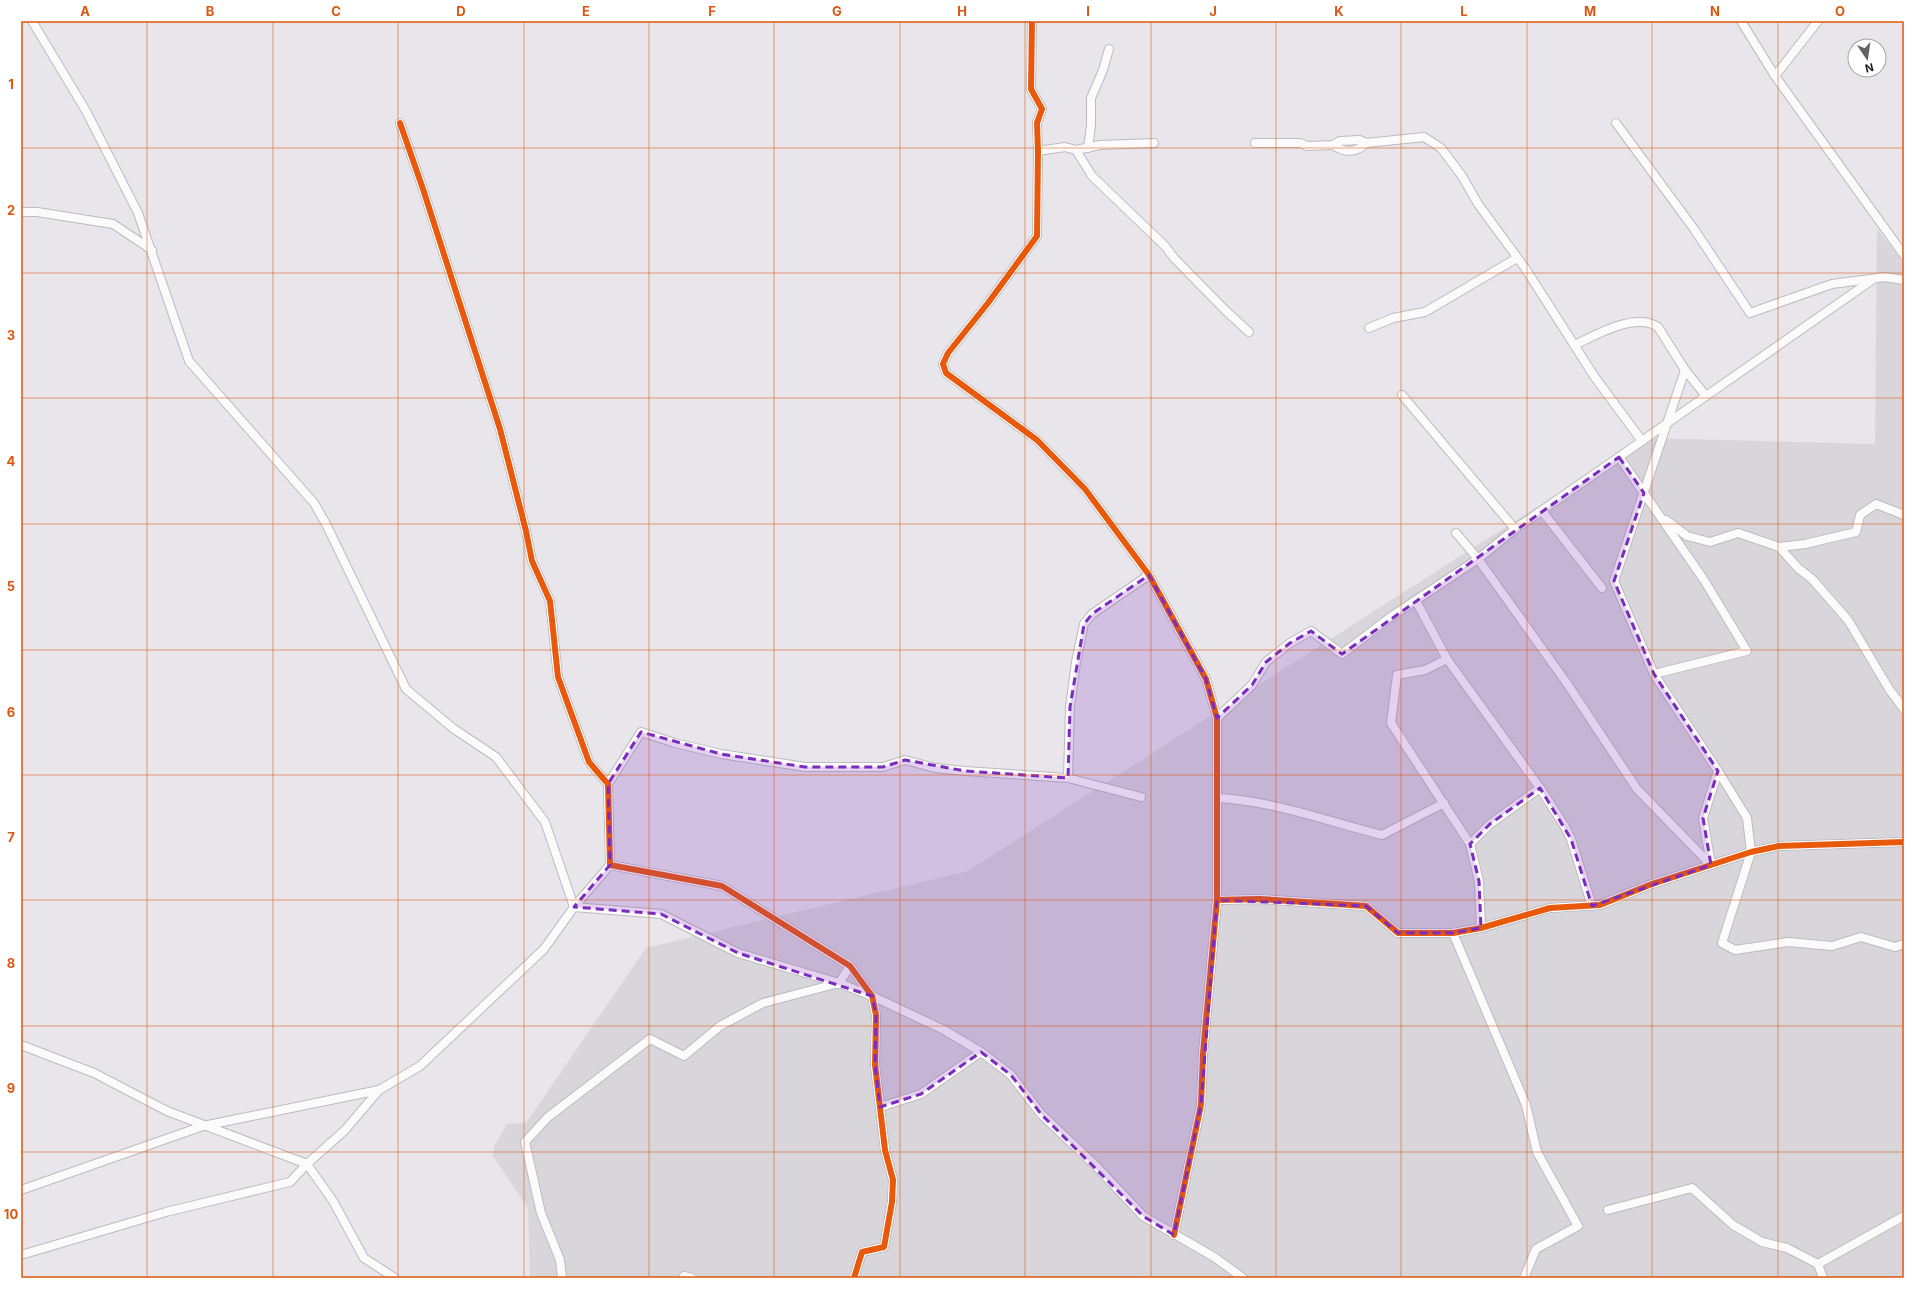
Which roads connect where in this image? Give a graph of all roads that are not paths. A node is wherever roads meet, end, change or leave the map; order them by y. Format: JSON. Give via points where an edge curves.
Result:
{"nodes":[{"id":1,"x":32,"y":21,"type":"edge"},
{"id":2,"x":1032,"y":21,"type":"edge"},
{"id":3,"x":1741,"y":21,"type":"edge"},
{"id":4,"x":1818,"y":21,"type":"edge"},
{"id":5,"x":1109,"y":50,"type":"dead end"},
{"id":6,"x":1775,"y":76,"type":"junction"},
{"id":7,"x":1616,"y":123,"type":"dead end"},
{"id":8,"x":400,"y":124,"type":"dead end"},
{"id":9,"x":1154,"y":143,"type":"dead end"},
{"id":10,"x":1255,"y":143,"type":"dead end"},
{"id":11,"x":1088,"y":148,"type":"junction"},
{"id":12,"x":1076,"y":150,"type":"junction"},
{"id":13,"x":1038,"y":151,"type":"junction"},
{"id":14,"x":21,"y":212,"type":"edge"},
{"id":15,"x":152,"y":250,"type":"junction"},
{"id":16,"x":1904,"y":256,"type":"edge"},
{"id":17,"x":1518,"y":258,"type":"junction"},
{"id":18,"x":1874,"y":278,"type":"junction"},
{"id":19,"x":1904,"y":280,"type":"edge"},
{"id":20,"x":1369,"y":328,"type":"dead end"},
{"id":21,"x":1249,"y":332,"type":"dead end"},
{"id":22,"x":1575,"y":346,"type":"junction"},
{"id":23,"x":1685,"y":370,"type":"junction"},
{"id":24,"x":1402,"y":395,"type":"dead end"},
{"id":25,"x":1706,"y":396,"type":"junction"},
{"id":26,"x":1668,"y":422,"type":"junction"},
{"id":27,"x":1642,"y":441,"type":"junction"},
{"id":28,"x":1619,"y":457,"type":"junction"},
{"id":29,"x":1644,"y":493,"type":"junction"},
{"id":30,"x":1542,"y":510,"type":"junction"},
{"id":31,"x":1658,"y":514,"type":"junction"},
{"id":32,"x":1904,"y":515,"type":"edge"},
{"id":33,"x":1515,"y":529,"type":"junction"},
{"id":34,"x":1456,"y":533,"type":"dead end"},
{"id":35,"x":1780,"y":547,"type":"junction"},
{"id":36,"x":1478,"y":559,"type":"junction"},
{"id":37,"x":1150,"y":575,"type":"junction"},
{"id":38,"x":1602,"y":588,"type":"dead end"},
{"id":39,"x":1416,"y":601,"type":"junction"},
{"id":40,"x":1447,"y":659,"type":"junction"},
{"id":41,"x":1654,"y":674,"type":"junction"},
{"id":42,"x":1904,"y":709,"type":"edge"},
{"id":43,"x":1217,"y":718,"type":"junction"},
{"id":44,"x":1718,"y":771,"type":"junction"},
{"id":45,"x":1068,"y":778,"type":"junction"},
{"id":46,"x":608,"y":784,"type":"junction"},
{"id":47,"x":1540,"y":788,"type":"junction"},
{"id":48,"x":1141,"y":797,"type":"dead end"},
{"id":49,"x":1217,"y":798,"type":"junction"},
{"id":50,"x":1444,"y":803,"type":"junction"},
{"id":51,"x":1904,"y":842,"type":"edge"},
{"id":52,"x":1470,"y":844,"type":"junction"},
{"id":53,"x":1750,"y":852,"type":"junction"},
{"id":54,"x":610,"y":865,"type":"junction"},
{"id":55,"x":1711,"y":865,"type":"junction"},
{"id":56,"x":1217,"y":900,"type":"junction"},
{"id":57,"x":1592,"y":906,"type":"junction"},
{"id":58,"x":574,"y":907,"type":"junction"},
{"id":59,"x":1481,"y":928,"type":"junction"},
{"id":60,"x":1453,"y":933,"type":"junction"},
{"id":61,"x":1904,"y":944,"type":"edge"},
{"id":62,"x":850,"y":966,"type":"junction"},
{"id":63,"x":838,"y":983,"type":"junction"},
{"id":64,"x":872,"y":996,"type":"junction"},
{"id":65,"x":21,"y":1045,"type":"edge"},
{"id":66,"x":980,"y":1052,"type":"junction"},
{"id":67,"x":379,"y":1090,"type":"junction"},
{"id":68,"x":880,"y":1106,"type":"junction"},
{"id":69,"x":203,"y":1126,"type":"junction"},
{"id":70,"x":307,"y":1164,"type":"junction"},
{"id":71,"x":21,"y":1190,"type":"edge"},
{"id":72,"x":1608,"y":1210,"type":"dead end"},
{"id":73,"x":1904,"y":1216,"type":"edge"},
{"id":74,"x":1174,"y":1235,"type":"junction"},
{"id":75,"x":21,"y":1255,"type":"edge"},
{"id":76,"x":1818,"y":1264,"type":"junction"},
{"id":77,"x":395,"y":1278,"type":"edge"},
{"id":78,"x":562,"y":1278,"type":"edge"},
{"id":79,"x":683,"y":1278,"type":"edge"},
{"id":80,"x":692,"y":1278,"type":"edge"},
{"id":81,"x":854,"y":1278,"type":"edge"},
{"id":82,"x":1244,"y":1278,"type":"edge"},
{"id":83,"x":1524,"y":1278,"type":"edge"},
{"id":84,"x":1823,"y":1278,"type":"edge"}],
"edges":[{"from":1,"to":15,"type":"street","via":[[86,112],[138,213]]},
{"from":2,"to":13,"type":"street","via":[[1031,89],[1042,109],[1036,123]]},
{"from":3,"to":6,"type":"street"},
{"from":4,"to":6,"type":"street"},
{"from":5,"to":11,"type":"street","via":[[1091,98]]},
{"from":6,"to":16,"type":"street"},
{"from":7,"to":18,"type":"street","via":[[1694,229],[1750,313],[1832,284]]},
{"from":8,"to":46,"type":"street","via":[[500,429],[532,561],[550,601],[558,677],[589,762]]},
{"from":9,"to":11,"type":"street","via":[[1100,145]]},
{"from":10,"to":17,"type":"street","via":[[1300,143],[1307,146],[1346,140],[1360,140],[1366,143],[1424,137],[1441,148]]},
{"from":11,"to":12,"type":"street"},
{"from":12,"to":13,"type":"street","via":[[1065,148]]},
{"from":12,"to":21,"type":"street","via":[[1092,176]]},
{"from":13,"to":37,"type":"street","via":[[1037,236],[948,353],[943,364],[946,373],[1037,440],[1085,489]]},
{"from":14,"to":15,"type":"street","via":[[37,212],[113,224]]},
{"from":15,"to":58,"type":"street","via":[[189,361],[314,503],[406,689],[454,729],[496,757],[544,822]]},
{"from":17,"to":20,"type":"street","via":[[1425,312],[1393,318]]},
{"from":17,"to":22,"type":"street"},
{"from":18,"to":19,"type":"street","via":[[1890,277]]},
{"from":18,"to":25,"type":"street"},
{"from":22,"to":23,"type":"street","via":[[1608,328],[1619,325],[1653,324],[1658,327]]},
{"from":22,"to":27,"type":"street"},
{"from":23,"to":25,"type":"street"},
{"from":23,"to":26,"type":"street"},
{"from":24,"to":33,"type":"street"},
{"from":25,"to":26,"type":"street"},
{"from":26,"to":27,"type":"street"},
{"from":26,"to":29,"type":"street"},
{"from":27,"to":28,"type":"street"},
{"from":28,"to":29,"type":"street"},
{"from":28,"to":30,"type":"street"},
{"from":29,"to":31,"type":"street"},
{"from":29,"to":41,"type":"street","via":[[1614,581]]},
{"from":30,"to":33,"type":"street"},
{"from":30,"to":38,"type":"street"},
{"from":31,"to":35,"type":"street","via":[[1687,536],[1710,542],[1738,533]]},
{"from":31,"to":41,"type":"street","via":[[1704,580],[1747,651]]},
{"from":32,"to":35,"type":"street","via":[[1876,504],[1860,515],[1856,532]]},
{"from":33,"to":36,"type":"street"},
{"from":34,"to":36,"type":"street"},
{"from":35,"to":42,"type":"street","via":[[1848,620],[1889,689]]},
{"from":36,"to":39,"type":"street"},
{"from":36,"to":55,"type":"street","via":[[1566,682],[1637,789]]},
{"from":37,"to":43,"type":"street","via":[[1206,679]]},
{"from":37,"to":45,"type":"street","via":[[1092,614],[1084,624],[1070,707]]},
{"from":39,"to":40,"type":"street"},
{"from":39,"to":43,"type":"street","via":[[1342,654],[1311,631],[1290,643],[1266,662],[1252,685]]},
{"from":40,"to":47,"type":"street"},
{"from":40,"to":50,"type":"street","via":[[1425,670],[1396,675],[1391,723]]},
{"from":41,"to":44,"type":"street"},
{"from":43,"to":49,"type":"street"},
{"from":44,"to":53,"type":"street","via":[[1747,818]]},
{"from":44,"to":55,"type":"street","via":[[1703,818]]},
{"from":45,"to":46,"type":"street","via":[[935,768],[906,760],[883,767],[805,767],[722,754],[641,732]]},
{"from":45,"to":48,"type":"street"},
{"from":46,"to":54,"type":"street"},
{"from":47,"to":52,"type":"street","via":[[1490,824]]},
{"from":47,"to":57,"type":"street","via":[[1571,839]]},
{"from":49,"to":50,"type":"street","via":[[1236,799],[1278,808],[1382,835]]},
{"from":49,"to":56,"type":"street"},
{"from":50,"to":52,"type":"street"},
{"from":51,"to":53,"type":"street","via":[[1779,846]]},
{"from":52,"to":59,"type":"street","via":[[1479,881]]},
{"from":53,"to":55,"type":"street"},
{"from":53,"to":61,"type":"street","via":[[1722,943],[1736,950],[1788,942],[1832,946],[1861,937],[1895,947]]},
{"from":54,"to":58,"type":"street"},
{"from":54,"to":62,"type":"street","via":[[722,886]]},
{"from":55,"to":57,"type":"street"},
{"from":56,"to":60,"type":"street","via":[[1366,906],[1398,933]]},
{"from":56,"to":74,"type":"street","via":[[1201,1104]]},
{"from":57,"to":59,"type":"street","via":[[1550,908]]},
{"from":58,"to":63,"type":"street","via":[[661,914],[738,953]]},
{"from":58,"to":67,"type":"street","via":[[544,949],[420,1066]]},
{"from":59,"to":60,"type":"street"},
{"from":60,"to":83,"type":"street","via":[[1526,1105],[1537,1152],[1578,1226],[1536,1250]]},
{"from":62,"to":63,"type":"street"},
{"from":62,"to":64,"type":"street"},
{"from":63,"to":64,"type":"street"},
{"from":63,"to":78,"type":"street","via":[[763,1003],[720,1026],[684,1056],[650,1039],[548,1118],[525,1142],[541,1213],[560,1260]]},
{"from":64,"to":66,"type":"street","via":[[944,1030]]},
{"from":64,"to":68,"type":"street","via":[[876,1015],[875,1065]]},
{"from":65,"to":69,"type":"street","via":[[94,1073],[167,1111]]},
{"from":66,"to":68,"type":"street","via":[[921,1094]]},
{"from":66,"to":74,"type":"street","via":[[1011,1075],[1041,1114],[1097,1167],[1143,1216]]},
{"from":67,"to":69,"type":"street"},
{"from":67,"to":70,"type":"street","via":[[345,1130]]},
{"from":68,"to":81,"type":"street","via":[[885,1150],[893,1180],[889,1223],[884,1247],[862,1252]]},
{"from":69,"to":70,"type":"street"},
{"from":69,"to":71,"type":"street"},
{"from":70,"to":75,"type":"street","via":[[290,1182],[166,1212]]},
{"from":70,"to":77,"type":"street","via":[[333,1201],[364,1258]]},
{"from":72,"to":76,"type":"street","via":[[1692,1188],[1733,1225],[1762,1242],[1787,1248]]},
{"from":73,"to":76,"type":"street"},
{"from":74,"to":82,"type":"street","via":[[1214,1257]]},
{"from":76,"to":84,"type":"street"},
{"from":79,"to":80,"type":"street"}]}
